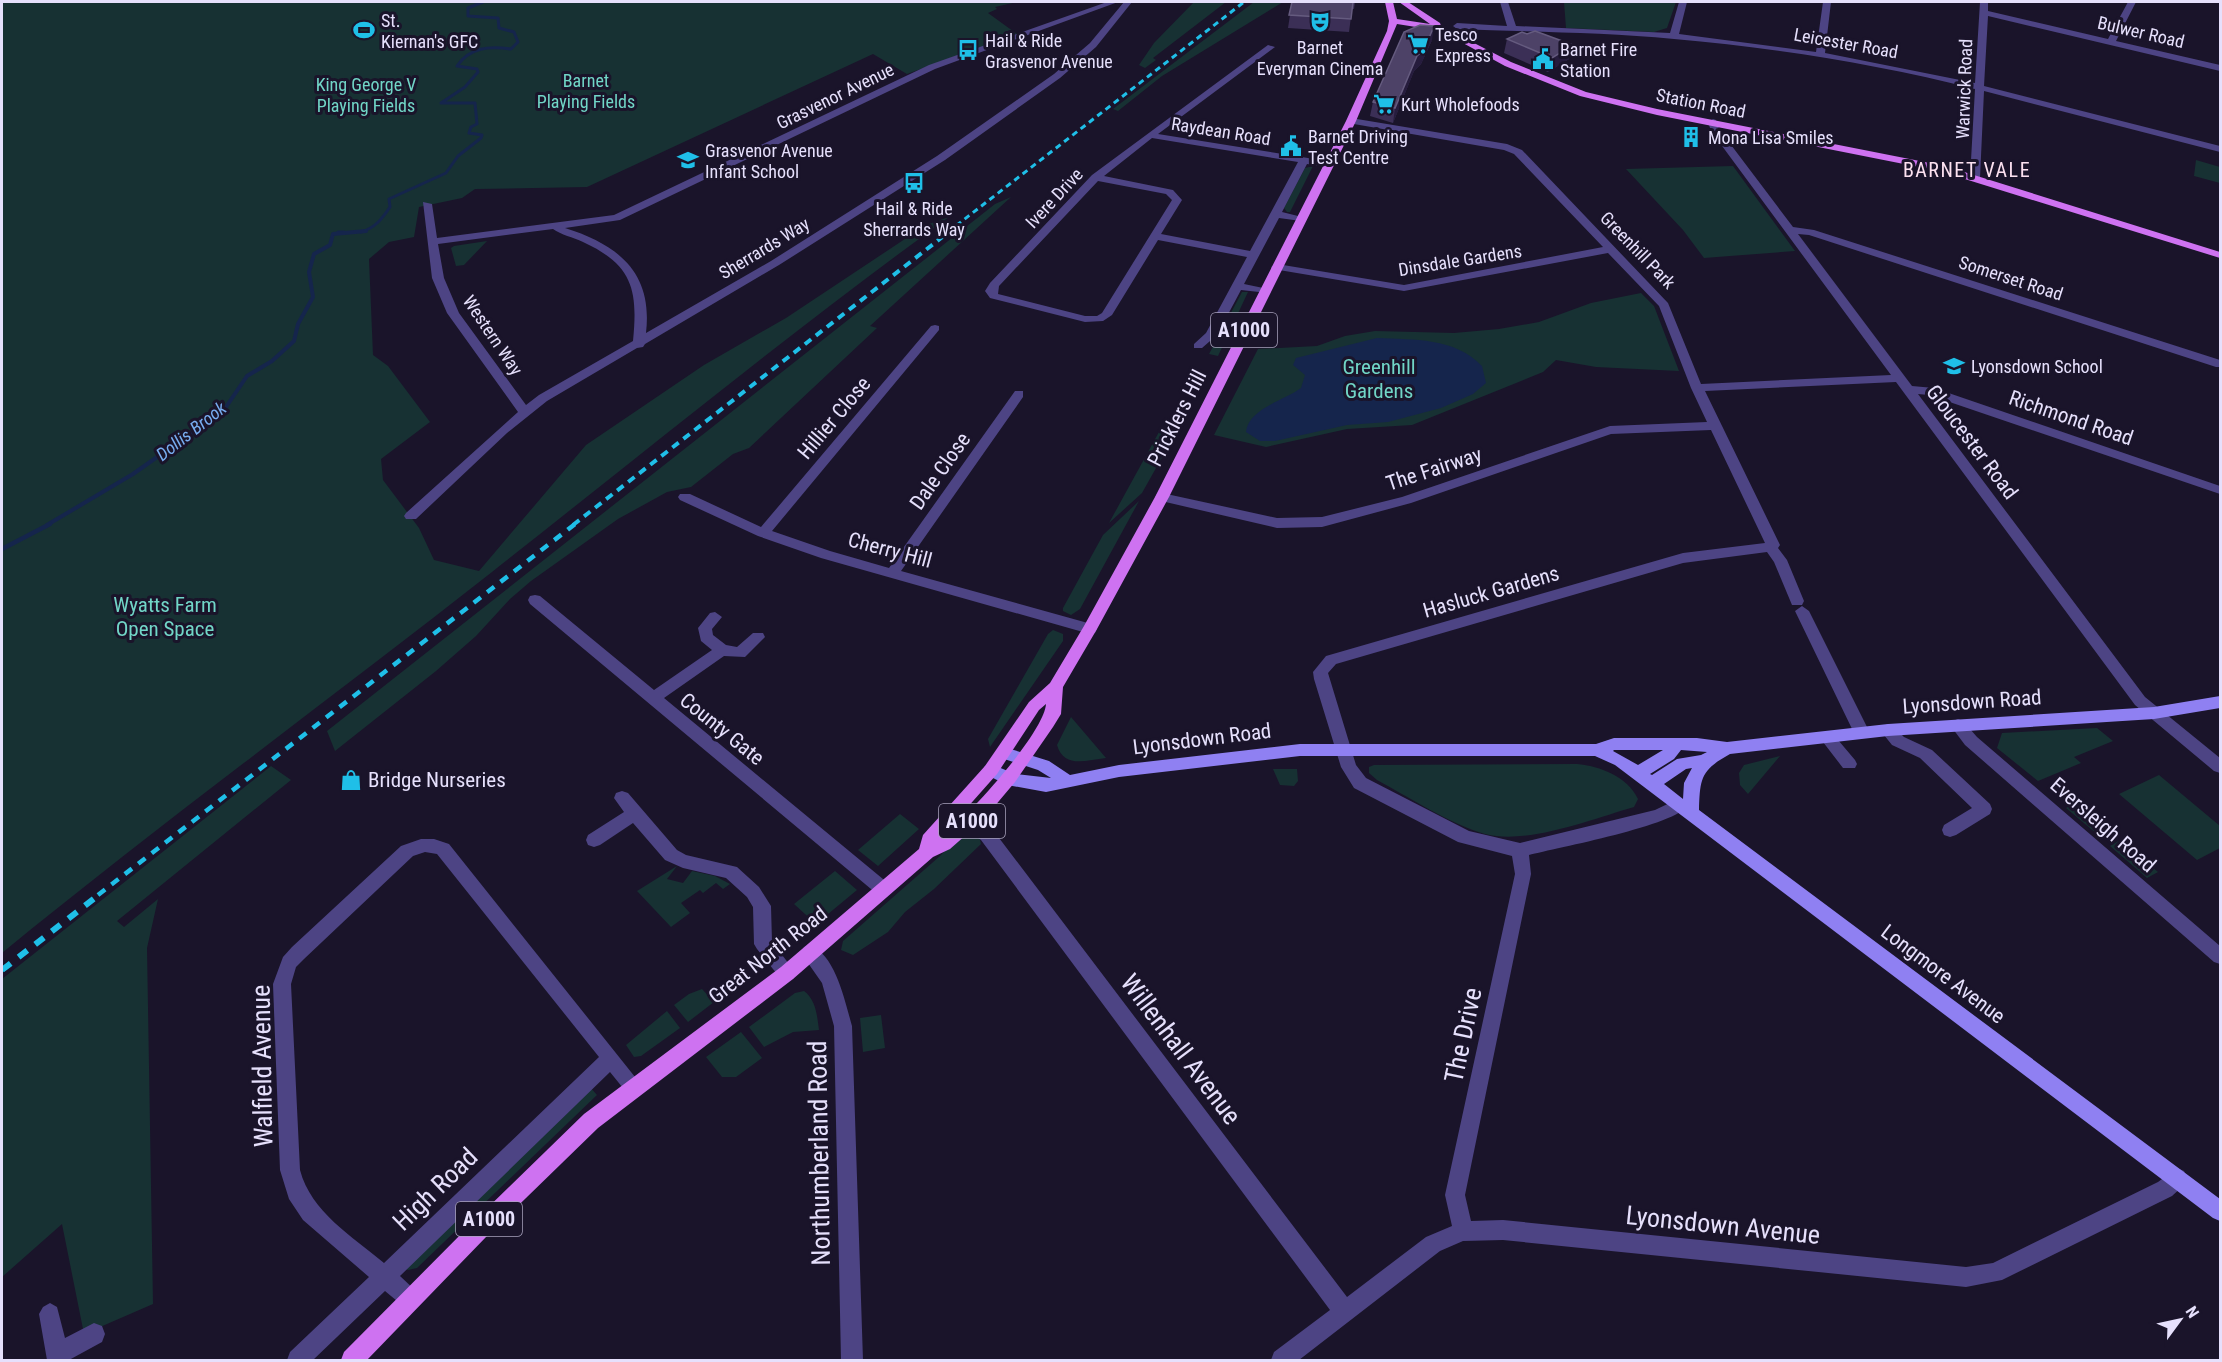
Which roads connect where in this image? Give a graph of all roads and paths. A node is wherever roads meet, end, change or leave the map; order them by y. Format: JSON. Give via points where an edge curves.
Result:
{"nodes":[{"id":1,"x":1114,"y":2,"type":"edge"},
{"id":2,"x":1128,"y":2,"type":"edge"},
{"id":3,"x":1389,"y":2,"type":"edge"},
{"id":4,"x":1403,"y":2,"type":"edge"},
{"id":5,"x":1504,"y":2,"type":"edge"},
{"id":6,"x":1683,"y":2,"type":"edge"},
{"id":7,"x":1827,"y":2,"type":"edge"},
{"id":8,"x":2132,"y":2,"type":"edge"},
{"id":9,"x":1983,"y":7,"type":"edge"},
{"id":10,"x":1392,"y":21,"type":"junction"},
{"id":11,"x":1438,"y":27,"type":"junction"},
{"id":12,"x":1513,"y":30,"type":"junction"},
{"id":13,"x":1456,"y":31,"type":"junction"},
{"id":14,"x":1390,"y":35,"type":"junction"},
{"id":15,"x":1674,"y":36,"type":"junction"},
{"id":16,"x":2111,"y":42,"type":"junction"},
{"id":17,"x":1271,"y":47,"type":"dead end"},
{"id":18,"x":1820,"y":55,"type":"junction"},
{"id":19,"x":2220,"y":68,"type":"edge"},
{"id":20,"x":1980,"y":87,"type":"junction"},
{"id":21,"x":1351,"y":121,"type":"junction"},
{"id":22,"x":1713,"y":122,"type":"junction"},
{"id":23,"x":1150,"y":135,"type":"junction"},
{"id":24,"x":2220,"y":149,"type":"edge"},
{"id":25,"x":1304,"y":160,"type":"junction"},
{"id":26,"x":1329,"y":164,"type":"junction"},
{"id":27,"x":1096,"y":177,"type":"junction"},
{"id":28,"x":1975,"y":177,"type":"junction"},
{"id":29,"x":427,"y":204,"type":"dead end"},
{"id":30,"x":1276,"y":214,"type":"junction"},
{"id":31,"x":1300,"y":218,"type":"junction"},
{"id":32,"x":553,"y":227,"type":"junction"},
{"id":33,"x":1789,"y":230,"type":"junction"},
{"id":34,"x":1156,"y":236,"type":"junction"},
{"id":35,"x":432,"y":242,"type":"junction"},
{"id":36,"x":1611,"y":249,"type":"junction"},
{"id":37,"x":1255,"y":255,"type":"junction"},
{"id":38,"x":2220,"y":255,"type":"edge"},
{"id":39,"x":1277,"y":267,"type":"junction"},
{"id":40,"x":1239,"y":286,"type":"junction"},
{"id":41,"x":1264,"y":291,"type":"junction"},
{"id":42,"x":935,"y":328,"type":"dead end"},
{"id":43,"x":639,"y":345,"type":"junction"},
{"id":44,"x":1198,"y":346,"type":"dead end"},
{"id":45,"x":2220,"y":364,"type":"edge"},
{"id":46,"x":1903,"y":384,"type":"junction"},
{"id":47,"x":1697,"y":388,"type":"junction"},
{"id":48,"x":1019,"y":394,"type":"dead end"},
{"id":49,"x":525,"y":412,"type":"junction"},
{"id":50,"x":1716,"y":426,"type":"junction"},
{"id":51,"x":2220,"y":490,"type":"edge"},
{"id":52,"x":685,"y":497,"type":"dead end"},
{"id":53,"x":1162,"y":497,"type":"junction"},
{"id":54,"x":411,"y":516,"type":"dead end"},
{"id":55,"x":763,"y":533,"type":"junction"},
{"id":56,"x":1764,"y":549,"type":"junction"},
{"id":57,"x":893,"y":572,"type":"junction"},
{"id":58,"x":535,"y":600,"type":"dead end"},
{"id":59,"x":715,"y":617,"type":"dead end"},
{"id":60,"x":1090,"y":629,"type":"junction"},
{"id":61,"x":758,"y":637,"type":"dead end"},
{"id":62,"x":722,"y":650,"type":"junction"},
{"id":63,"x":1055,"y":687,"type":"junction"},
{"id":64,"x":652,"y":699,"type":"junction"},
{"id":65,"x":2220,"y":702,"type":"edge"},
{"id":66,"x":2154,"y":713,"type":"junction"},
{"id":67,"x":1958,"y":725,"type":"junction"},
{"id":68,"x":1888,"y":730,"type":"junction"},
{"id":69,"x":1862,"y":733,"type":"junction"},
{"id":70,"x":1828,"y":738,"type":"junction"},
{"id":71,"x":1677,"y":744,"type":"junction"},
{"id":72,"x":1727,"y":748,"type":"junction"},
{"id":73,"x":1344,"y":749,"type":"junction"},
{"id":74,"x":1596,"y":750,"type":"junction"},
{"id":75,"x":1004,"y":753,"type":"junction"},
{"id":76,"x":1022,"y":759,"type":"junction"},
{"id":77,"x":1704,"y":761,"type":"junction"},
{"id":78,"x":1849,"y":764,"type":"dead end"},
{"id":79,"x":2220,"y":766,"type":"edge"},
{"id":80,"x":991,"y":770,"type":"junction"},
{"id":81,"x":1638,"y":773,"type":"junction"},
{"id":82,"x":1008,"y":779,"type":"junction"},
{"id":83,"x":1066,"y":780,"type":"junction"},
{"id":84,"x":1652,"y":784,"type":"junction"},
{"id":85,"x":622,"y":798,"type":"dead end"},
{"id":86,"x":1685,"y":809,"type":"junction"},
{"id":87,"x":635,"y":813,"type":"junction"},
{"id":88,"x":963,"y":817,"type":"junction"},
{"id":89,"x":1950,"y":830,"type":"dead end"},
{"id":90,"x":594,"y":840,"type":"dead end"},
{"id":91,"x":1520,"y":850,"type":"junction"},
{"id":92,"x":883,"y":889,"type":"junction"},
{"id":93,"x":810,"y":953,"type":"junction"},
{"id":94,"x":2220,"y":956,"type":"edge"},
{"id":95,"x":787,"y":973,"type":"junction"},
{"id":96,"x":611,"y":1058,"type":"junction"},
{"id":97,"x":634,"y":1087,"type":"junction"},
{"id":98,"x":2177,"y":1178,"type":"junction"},
{"id":99,"x":2220,"y":1211,"type":"edge"},
{"id":100,"x":1463,"y":1231,"type":"junction"},
{"id":101,"x":384,"y":1276,"type":"junction"},
{"id":102,"x":410,"y":1299,"type":"junction"},
{"id":103,"x":1345,"y":1312,"type":"junction"},
{"id":104,"x":50,"y":1314,"type":"dead end"},
{"id":105,"x":94,"y":1334,"type":"dead end"},
{"id":106,"x":58,"y":1357,"type":"edge"},
{"id":107,"x":298,"y":1360,"type":"edge"},
{"id":108,"x":352,"y":1360,"type":"edge"},
{"id":109,"x":852,"y":1360,"type":"edge"},
{"id":110,"x":1282,"y":1360,"type":"edge"}],
"edges":[{"from":1,"to":32,"type":"street","name":"Grasvenor Avenue","via":[[932,67],[626,214]]},
{"from":2,"to":43,"type":"street","name":"Sherrards Way","via":[[1077,60],[1007,112],[870,203]]},
{"from":3,"to":10,"type":"main road","number":"A1000"},
{"from":4,"to":11,"type":"main road"},
{"from":5,"to":12,"type":"street"},
{"from":6,"to":15,"type":"street"},
{"from":7,"to":18,"type":"street"},
{"from":8,"to":16,"type":"street"},
{"from":9,"to":16,"type":"street","name":"Bulwer Road"},
{"from":9,"to":20,"type":"street","name":"Warwick Road"},
{"from":10,"to":11,"type":"main road","name":"Station Road"},
{"from":10,"to":14,"type":"main road","number":"A1000"},
{"from":11,"to":13,"type":"main road","name":"Station Road"},
{"from":12,"to":13,"type":"street","name":"Leicester Road"},
{"from":12,"to":15,"type":"street","name":"Leicester Road"},
{"from":13,"to":14,"type":"main road"},
{"from":13,"to":22,"type":"main road","name":"Station Road","via":[[1508,64],[1583,94]]},
{"from":14,"to":21,"type":"main road","number":"A1000"},
{"from":15,"to":18,"type":"street","name":"Leicester Road"},
{"from":16,"to":19,"type":"street","name":"Bulwer Road"},
{"from":17,"to":23,"type":"street","name":"Raydean Road"},
{"from":18,"to":20,"type":"street","name":"Leicester Road"},
{"from":20,"to":24,"type":"street","name":"Leicester Road"},
{"from":20,"to":28,"type":"street","name":"Warwick Road"},
{"from":21,"to":26,"type":"main road","number":"A1000"},
{"from":21,"to":36,"type":"street","name":"Greenhill Park","via":[[1513,149]]},
{"from":22,"to":28,"type":"main road","name":"Station Road","via":[[1904,158]]},
{"from":22,"to":33,"type":"street","name":"Gloucester Road","via":[[1714,129]]},
{"from":23,"to":25,"type":"street","name":"Raydean Road"},
{"from":23,"to":27,"type":"street","name":"Ivere Drive"},
{"from":25,"to":26,"type":"street","name":"Raydean Road"},
{"from":25,"to":30,"type":"street"},
{"from":26,"to":31,"type":"main road","name":"Pricklers Hill","number":"A1000"},
{"from":27,"to":34,"type":"street","via":[[1173,195],[1176,203]]},
{"from":27,"to":34,"type":"street","name":"Ivere Drive","via":[[994,285],[992,293],[1000,300],[1099,319],[1108,312]]},
{"from":28,"to":38,"type":"main road","name":"Station Road"},
{"from":29,"to":35,"type":"street","name":"Western Way"},
{"from":30,"to":31,"type":"street"},
{"from":30,"to":37,"type":"street"},
{"from":31,"to":39,"type":"main road","name":"Pricklers Hill","number":"A1000"},
{"from":32,"to":35,"type":"street","name":"Grasvenor Avenue"},
{"from":32,"to":43,"type":"street","via":[[598,244],[628,269],[642,307]]},
{"from":33,"to":45,"type":"street","name":"Somerset Road","via":[[1810,232]]},
{"from":33,"to":46,"type":"street","name":"Gloucester Road"},
{"from":34,"to":37,"type":"street"},
{"from":35,"to":49,"type":"street","name":"Western Way","via":[[438,278],[453,313]]},
{"from":36,"to":39,"type":"street","name":"Dinsdale Gardens","via":[[1404,288]]},
{"from":36,"to":47,"type":"street","name":"Greenhill Park","via":[[1664,305]]},
{"from":37,"to":40,"type":"street"},
{"from":39,"to":41,"type":"main road","name":"Pricklers Hill","number":"A1000"},
{"from":40,"to":41,"type":"street"},
{"from":40,"to":44,"type":"street","via":[[1211,335]]},
{"from":41,"to":53,"type":"main road","name":"Pricklers Hill","number":"A1000"},
{"from":42,"to":55,"type":"street","name":"Hillier Close"},
{"from":43,"to":49,"type":"street","name":"Sherrards Way"},
{"from":46,"to":47,"type":"street","name":"Richmond Road"},
{"from":46,"to":51,"type":"street","name":"Richmond Road"},
{"from":46,"to":66,"type":"street","name":"Gloucester Road","via":[[2140,701]]},
{"from":47,"to":50,"type":"street","name":"Greenhill Park"},
{"from":48,"to":57,"type":"street","name":"Dale Close"},
{"from":49,"to":54,"type":"street","name":"Sherrards Way"},
{"from":50,"to":53,"type":"street","name":"The Fairway","via":[[1610,430],[1406,500],[1322,522],[1277,523]]},
{"from":50,"to":56,"type":"street","name":"Greenhill Park","via":[[1771,539]]},
{"from":52,"to":55,"type":"street","name":"Cherry Hill"},
{"from":53,"to":60,"type":"main road","name":"Pricklers Hill","number":"A1000"},
{"from":55,"to":57,"type":"street","name":"Cherry Hill"},
{"from":56,"to":69,"type":"street","name":"Greenhill Park","via":[[1780,560]]},
{"from":56,"to":73,"type":"street","name":"Hasluck Gardens","via":[[1683,558],[1331,660],[1320,672]]},
{"from":57,"to":60,"type":"street","name":"Cherry Hill"},
{"from":58,"to":64,"type":"street","name":"County Gate"},
{"from":59,"to":62,"type":"street","via":[[705,628],[706,637]]},
{"from":60,"to":63,"type":"main road","name":"Pricklers Hill","number":"A1000"},
{"from":61,"to":62,"type":"street","via":[[740,653]]},
{"from":62,"to":64,"type":"street"},
{"from":63,"to":75,"type":"main road","name":"Pricklers Hill","number":"A1000","via":[[1034,706]]},
{"from":63,"to":76,"type":"main road","name":"Pricklers Hill","number":"A1000","via":[[1052,716]]},
{"from":64,"to":92,"type":"street","name":"County Gate"},
{"from":65,"to":66,"type":"main road","name":"Lyonsdown Road"},
{"from":66,"to":67,"type":"main road","name":"Lyonsdown Road"},
{"from":66,"to":79,"type":"street","name":"Gloucester Road"},
{"from":67,"to":68,"type":"main road","name":"Lyonsdown Road"},
{"from":67,"to":94,"type":"street","name":"Eversleigh Road","via":[[1971,741]]},
{"from":68,"to":69,"type":"main road","name":"Lyonsdown Road"},
{"from":68,"to":89,"type":"street","via":[[1898,741],[1926,754],[1984,809]]},
{"from":69,"to":70,"type":"main road","name":"Lyonsdown Road"},
{"from":70,"to":72,"type":"main road","name":"Lyonsdown Road"},
{"from":70,"to":78,"type":"street"},
{"from":71,"to":72,"type":"main road","name":"Lyonsdown Road"},
{"from":71,"to":74,"type":"main road","name":"Lyonsdown Road","via":[[1614,744]]},
{"from":71,"to":81,"type":"main road","via":[[1668,755]]},
{"from":72,"to":77,"type":"main road","name":"Lyonsdown Road"},
{"from":73,"to":74,"type":"main road","name":"Lyonsdown Road"},
{"from":73,"to":83,"type":"main road","name":"Lyonsdown Road","via":[[1300,750]]},
{"from":73,"to":91,"type":"street","via":[[1349,767],[1360,783],[1464,837]]},
{"from":74,"to":81,"type":"main road","name":"Lyonsdown Road"},
{"from":75,"to":76,"type":"main road"},
{"from":75,"to":80,"type":"main road","name":"Great North Road","number":"A1000"},
{"from":76,"to":82,"type":"main road","name":"Great North Road","number":"A1000"},
{"from":76,"to":83,"type":"main road","via":[[1050,768]]},
{"from":77,"to":84,"type":"main road","name":"Lyonsdown Road","via":[[1683,763]]},
{"from":77,"to":86,"type":"main road","via":[[1692,783]]},
{"from":80,"to":82,"type":"main road","name":"Lyonsdown Road"},
{"from":80,"to":88,"type":"main road","name":"Great North Road","number":"A1000"},
{"from":81,"to":84,"type":"main road","name":"Longmore Avenue"},
{"from":82,"to":83,"type":"main road","name":"Lyonsdown Road","via":[[1046,786]]},
{"from":82,"to":88,"type":"main road","name":"Great North Road","number":"A1000"},
{"from":84,"to":86,"type":"main road","name":"Longmore Avenue"},
{"from":85,"to":87,"type":"street"},
{"from":86,"to":91,"type":"street"},
{"from":86,"to":98,"type":"main road","name":"Longmore Avenue"},
{"from":87,"to":90,"type":"street"},
{"from":87,"to":95,"type":"street","via":[[671,855],[731,872],[753,892],[762,906],[763,944]]},
{"from":88,"to":92,"type":"main road","name":"Great North Road","number":"A1000","via":[[939,849],[927,852]]},
{"from":88,"to":103,"type":"street","name":"Willenhall Avenue","via":[[987,836]]},
{"from":91,"to":100,"type":"street","name":"The Drive","via":[[1523,874],[1455,1195]]},
{"from":92,"to":93,"type":"main road","name":"Great North Road","number":"A1000"},
{"from":93,"to":95,"type":"main road","name":"Great North Road","number":"A1000"},
{"from":93,"to":109,"type":"street","name":"Northumberland Road","via":[[830,981],[843,1026]]},
{"from":95,"to":97,"type":"main road","name":"Great North Road","number":"A1000"},
{"from":96,"to":97,"type":"street","name":"Walfield Avenue"},
{"from":96,"to":101,"type":"street","name":"High Road"},
{"from":96,"to":101,"type":"street","name":"Walfield Avenue","via":[[443,849],[433,844],[407,851],[338,914],[289,963],[282,984],[290,1170],[296,1192],[310,1213]]},
{"from":97,"to":102,"type":"main road","number":"A1000","via":[[575,1137]]},
{"from":98,"to":99,"type":"main road","name":"Longmore Avenue"},
{"from":98,"to":100,"type":"street","name":"Lyonsdown Avenue","via":[[2165,1189],[1995,1273],[1966,1277],[1503,1230]]},
{"from":100,"to":103,"type":"street","name":"Lyonsdown Avenue","via":[[1433,1244]]},
{"from":101,"to":102,"type":"street","name":"Walfield Avenue"},
{"from":101,"to":107,"type":"street","name":"High Road"},
{"from":102,"to":108,"type":"main road","number":"A1000"},
{"from":103,"to":110,"type":"street","name":"Lyonsdown Avenue"},
{"from":104,"to":106,"type":"street"},
{"from":105,"to":106,"type":"street"}]}
